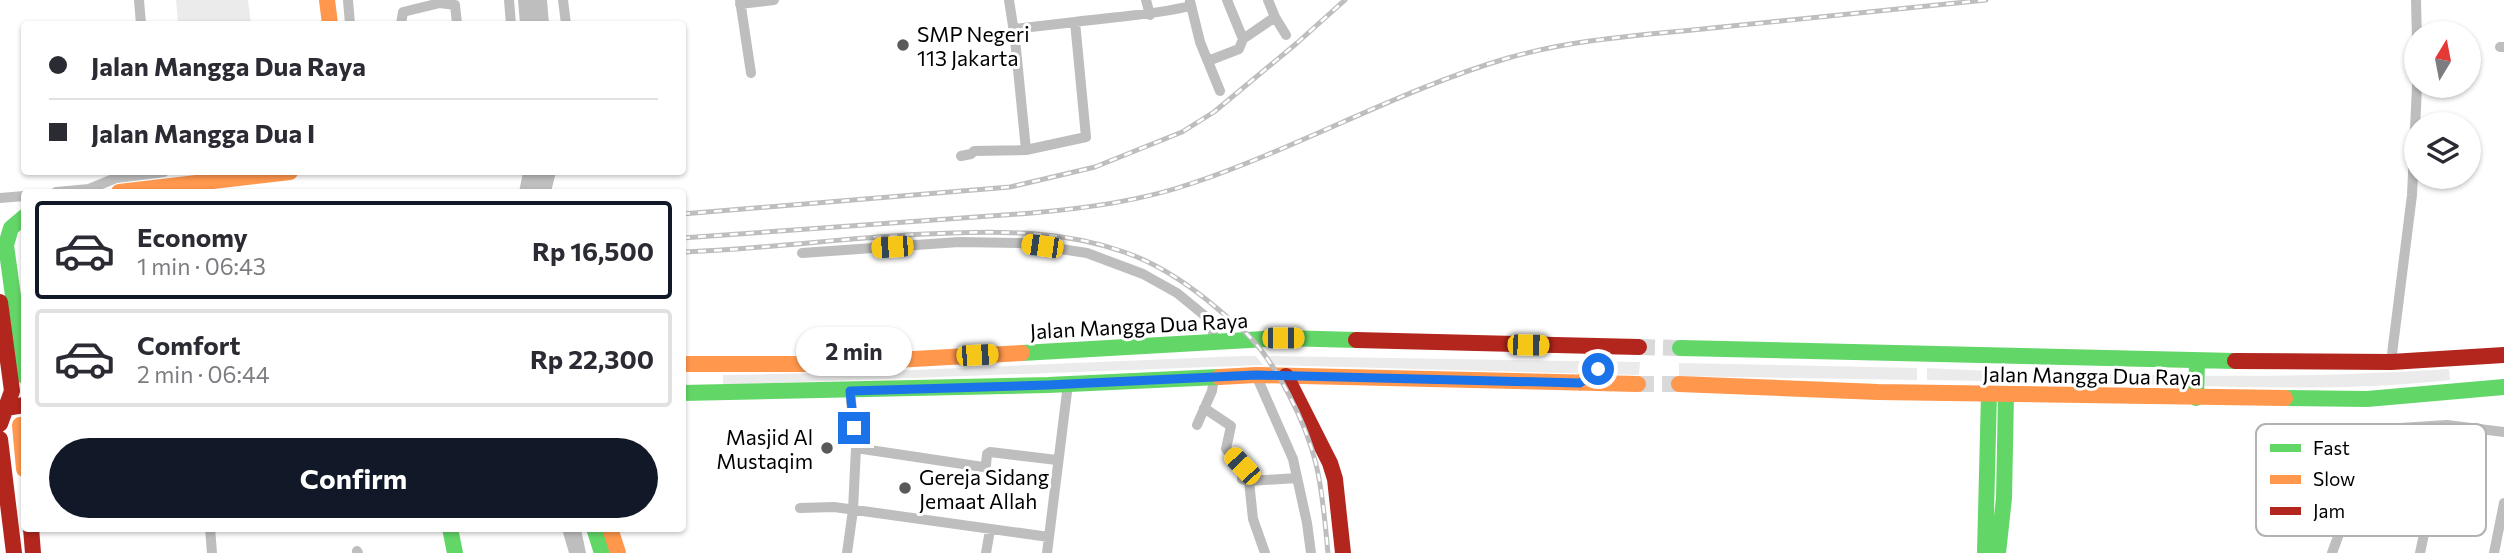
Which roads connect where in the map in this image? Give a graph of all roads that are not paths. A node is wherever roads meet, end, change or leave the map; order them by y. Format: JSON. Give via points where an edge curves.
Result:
{"nodes":[{"id":1,"x":139,"y":0,"type":"edge"},
{"id":2,"x":327,"y":0,"type":"edge"},
{"id":3,"x":348,"y":0,"type":"edge"},
{"id":4,"x":509,"y":0,"type":"edge"},
{"id":5,"x":563,"y":0,"type":"edge"},
{"id":6,"x":774,"y":0,"type":"edge"},
{"id":7,"x":1009,"y":0,"type":"edge"},
{"id":8,"x":1146,"y":0,"type":"edge"},
{"id":9,"x":1227,"y":0,"type":"edge"},
{"id":10,"x":2416,"y":0,"type":"edge"},
{"id":11,"x":740,"y":2,"type":"edge"},
{"id":12,"x":1273,"y":2,"type":"edge"},
{"id":13,"x":1190,"y":3,"type":"edge"},
{"id":14,"x":1150,"y":15,"type":"junction"},
{"id":15,"x":1275,"y":17,"type":"junction"},
{"id":16,"x":141,"y":21,"type":"edge"},
{"id":17,"x":330,"y":21,"type":"edge"},
{"id":18,"x":350,"y":21,"type":"edge"},
{"id":19,"x":402,"y":21,"type":"edge"},
{"id":20,"x":457,"y":21,"type":"edge"},
{"id":21,"x":511,"y":21,"type":"edge"},
{"id":22,"x":566,"y":21,"type":"edge"},
{"id":23,"x":2417,"y":21,"type":"edge"},
{"id":24,"x":1075,"y":22,"type":"junction"},
{"id":25,"x":1014,"y":29,"type":"junction"},
{"id":26,"x":1286,"y":35,"type":"dead end"},
{"id":27,"x":1243,"y":39,"type":"junction"},
{"id":28,"x":1208,"y":61,"type":"junction"},
{"id":29,"x":751,"y":73,"type":"dead end"},
{"id":30,"x":1220,"y":91,"type":"dead end"},
{"id":31,"x":2416,"y":98,"type":"edge"},
{"id":32,"x":1026,"y":150,"type":"junction"},
{"id":33,"x":961,"y":156,"type":"dead end"},
{"id":34,"x":132,"y":175,"type":"edge"},
{"id":35,"x":264,"y":175,"type":"edge"},
{"id":36,"x":89,"y":189,"type":"edge"},
{"id":37,"x":145,"y":189,"type":"edge"},
{"id":38,"x":21,"y":196,"type":"edge"},
{"id":39,"x":0,"y":198,"type":"edge"},
{"id":40,"x":21,"y":218,"type":"edge"},
{"id":41,"x":4,"y":235,"type":"edge"},
{"id":42,"x":802,"y":253,"type":"dead end"},
{"id":43,"x":0,"y":302,"type":"edge"},
{"id":44,"x":1215,"y":341,"type":"junction"},
{"id":45,"x":1587,"y":346,"type":"junction"},
{"id":46,"x":1639,"y":347,"type":"tunnel mouth"},
{"id":47,"x":1680,"y":348,"type":"tunnel mouth"},
{"id":48,"x":21,"y":354,"type":"edge"},
{"id":49,"x":2504,"y":355,"type":"edge"},
{"id":50,"x":2392,"y":356,"type":"junction"},
{"id":51,"x":865,"y":361,"type":"junction"},
{"id":52,"x":2197,"y":361,"type":"junction"},
{"id":53,"x":686,"y":364,"type":"edge"},
{"id":54,"x":1256,"y":375,"type":"junction"},
{"id":55,"x":1286,"y":376,"type":"junction"},
{"id":56,"x":1214,"y":377,"type":"junction"},
{"id":57,"x":1318,"y":377,"type":"junction"},
{"id":58,"x":1580,"y":383,"type":"junction"},
{"id":59,"x":1068,"y":384,"type":"junction"},
{"id":60,"x":1638,"y":384,"type":"tunnel mouth"},
{"id":61,"x":1679,"y":384,"type":"tunnel mouth"},
{"id":62,"x":2504,"y":387,"type":"edge"},
{"id":63,"x":850,"y":391,"type":"junction"},
{"id":64,"x":867,"y":391,"type":"junction"},
{"id":65,"x":686,"y":393,"type":"edge"},
{"id":66,"x":1998,"y":394,"type":"junction"},
{"id":67,"x":2196,"y":398,"type":"junction"},
{"id":68,"x":1303,"y":407,"type":"junction"},
{"id":69,"x":4,"y":408,"type":"edge"},
{"id":70,"x":1204,"y":408,"type":"junction"},
{"id":71,"x":21,"y":425,"type":"edge"},
{"id":72,"x":1197,"y":425,"type":"dead end"},
{"id":73,"x":0,"y":426,"type":"edge"},
{"id":74,"x":2486,"y":430,"type":"edge"},
{"id":75,"x":2504,"y":432,"type":"edge"},
{"id":76,"x":0,"y":439,"type":"edge"},
{"id":77,"x":856,"y":448,"type":"junction"},
{"id":78,"x":1057,"y":460,"type":"junction"},
{"id":79,"x":1297,"y":478,"type":"junction"},
{"id":80,"x":1249,"y":481,"type":"junction"},
{"id":81,"x":2504,"y":503,"type":"edge"},
{"id":82,"x":800,"y":508,"type":"dead end"},
{"id":83,"x":853,"y":510,"type":"junction"},
{"id":84,"x":990,"y":530,"type":"junction"},
{"id":85,"x":31,"y":532,"type":"edge"},
{"id":86,"x":211,"y":532,"type":"edge"},
{"id":87,"x":451,"y":532,"type":"edge"},
{"id":88,"x":595,"y":532,"type":"edge"},
{"id":89,"x":611,"y":532,"type":"edge"},
{"id":90,"x":2339,"y":536,"type":"edge"},
{"id":91,"x":1049,"y":537,"type":"junction"},
{"id":92,"x":14,"y":553,"type":"edge"},
{"id":93,"x":33,"y":553,"type":"edge"},
{"id":94,"x":212,"y":553,"type":"edge"},
{"id":95,"x":455,"y":553,"type":"edge"},
{"id":96,"x":602,"y":553,"type":"edge"},
{"id":97,"x":618,"y":553,"type":"edge"},
{"id":98,"x":847,"y":553,"type":"edge"},
{"id":99,"x":986,"y":553,"type":"edge"},
{"id":100,"x":1047,"y":553,"type":"edge"},
{"id":101,"x":1265,"y":553,"type":"edge"},
{"id":102,"x":1311,"y":553,"type":"edge"},
{"id":103,"x":1343,"y":553,"type":"edge"},
{"id":104,"x":1985,"y":553,"type":"edge"},
{"id":105,"x":1998,"y":553,"type":"edge"},
{"id":106,"x":2333,"y":553,"type":"edge"},
{"id":107,"x":2494,"y":553,"type":"edge"}],
"edges":[{"from":1,"to":16,"type":"street"},
{"from":2,"to":17,"type":"main road"},
{"from":3,"to":18,"type":"street"},
{"from":4,"to":21,"type":"street"},
{"from":5,"to":22,"type":"street"},
{"from":6,"to":11,"type":"street"},
{"from":7,"to":25,"type":"street"},
{"from":8,"to":14,"type":"street"},
{"from":9,"to":27,"type":"street"},
{"from":10,"to":23,"type":"street"},
{"from":11,"to":29,"type":"street"},
{"from":12,"to":15,"type":"street"},
{"from":13,"to":14,"type":"street"},
{"from":13,"to":28,"type":"street"},
{"from":14,"to":24,"type":"street"},
{"from":15,"to":26,"type":"street"},
{"from":15,"to":27,"type":"street"},
{"from":19,"to":20,"type":"street","via":[[403,12],[440,3],[455,5]]},
{"from":24,"to":25,"type":"street"},
{"from":24,"to":32,"type":"street","via":[[1086,137]]},
{"from":25,"to":32,"type":"street"},
{"from":27,"to":28,"type":"street","via":[[1239,49]]},
{"from":28,"to":30,"type":"street"},
{"from":31,"to":50,"type":"street","via":[[2412,195]]},
{"from":32,"to":33,"type":"street","via":[[974,151]]},
{"from":34,"to":36,"type":"street"},
{"from":35,"to":37,"type":"main road"},
{"from":38,"to":39,"type":"street"},
{"from":40,"to":41,"type":"main road"},
{"from":41,"to":48,"type":"main road"},
{"from":42,"to":44,"type":"street","via":[[959,242],[1020,243],[1087,253],[1143,274],[1177,293],[1210,320]]},
{"from":43,"to":69,"type":"main road","via":[[12,391]]},
{"from":44,"to":45,"type":"main road","name":"Jalan Mangga Dua Raya","via":[[1321,338]]},
{"from":44,"to":51,"type":"main road","name":"Jalan Mangga Dua Raya"},
{"from":45,"to":46,"type":"main road","name":"Jalan Mangga Dua Raya"},
{"from":45,"to":58,"type":"main road","via":[[1601,361]]},
{"from":47,"to":52,"type":"main road","name":"Jalan Mangga Dua Raya"},
{"from":49,"to":50,"type":"main road","name":"Jalan Mangga Dua Raya"},
{"from":50,"to":52,"type":"main road","name":"Jalan Mangga Dua Raya"},
{"from":51,"to":53,"type":"main road","name":"Jalan Mangga Dua Raya"},
{"from":51,"to":64,"type":"main road"},
{"from":52,"to":67,"type":"main road"},
{"from":54,"to":55,"type":"main road"},
{"from":54,"to":56,"type":"main road"},
{"from":54,"to":79,"type":"street"},
{"from":55,"to":57,"type":"main road"},
{"from":55,"to":68,"type":"main road"},
{"from":56,"to":59,"type":"main road"},
{"from":56,"to":70,"type":"street"},
{"from":57,"to":58,"type":"main road"},
{"from":57,"to":68,"type":"main road"},
{"from":58,"to":60,"type":"main road"},
{"from":59,"to":64,"type":"main road"},
{"from":59,"to":78,"type":"street"},
{"from":61,"to":66,"type":"main road","name":"Jalan Mangga Dua Raya"},
{"from":62,"to":67,"type":"main road","name":"Jalan Mangga Dua Raya","via":[[2367,399]]},
{"from":63,"to":64,"type":"main road"},
{"from":63,"to":65,"type":"main road"},
{"from":63,"to":77,"type":"street"},
{"from":66,"to":67,"type":"main road","name":"Jalan Mangga Dua Raya"},
{"from":66,"to":104,"type":"main road"},
{"from":66,"to":105,"type":"main road","via":[[2004,498]]},
{"from":68,"to":103,"type":"main road","via":[[1335,479]]},
{"from":69,"to":73,"type":"main road"},
{"from":70,"to":72,"type":"street"},
{"from":70,"to":80,"type":"street","via":[[1231,426],[1226,449],[1242,466],[1242,479]]},
{"from":71,"to":73,"type":"main road"},
{"from":74,"to":75,"type":"street"},
{"from":76,"to":92,"type":"main road"},
{"from":77,"to":78,"type":"street","via":[[983,467],[990,452]]},
{"from":77,"to":83,"type":"street"},
{"from":78,"to":91,"type":"street"},
{"from":79,"to":80,"type":"street"},
{"from":79,"to":102,"type":"street"},
{"from":80,"to":101,"type":"street","via":[[1253,519]]},
{"from":81,"to":107,"type":"street"},
{"from":82,"to":83,"type":"street"},
{"from":83,"to":84,"type":"street"},
{"from":83,"to":98,"type":"street"},
{"from":84,"to":91,"type":"street"},
{"from":84,"to":99,"type":"street"},
{"from":85,"to":93,"type":"main road"},
{"from":86,"to":94,"type":"street"},
{"from":87,"to":95,"type":"main road"},
{"from":88,"to":96,"type":"main road"},
{"from":89,"to":97,"type":"main road"},
{"from":90,"to":106,"type":"street"},
{"from":91,"to":100,"type":"street"}]}
